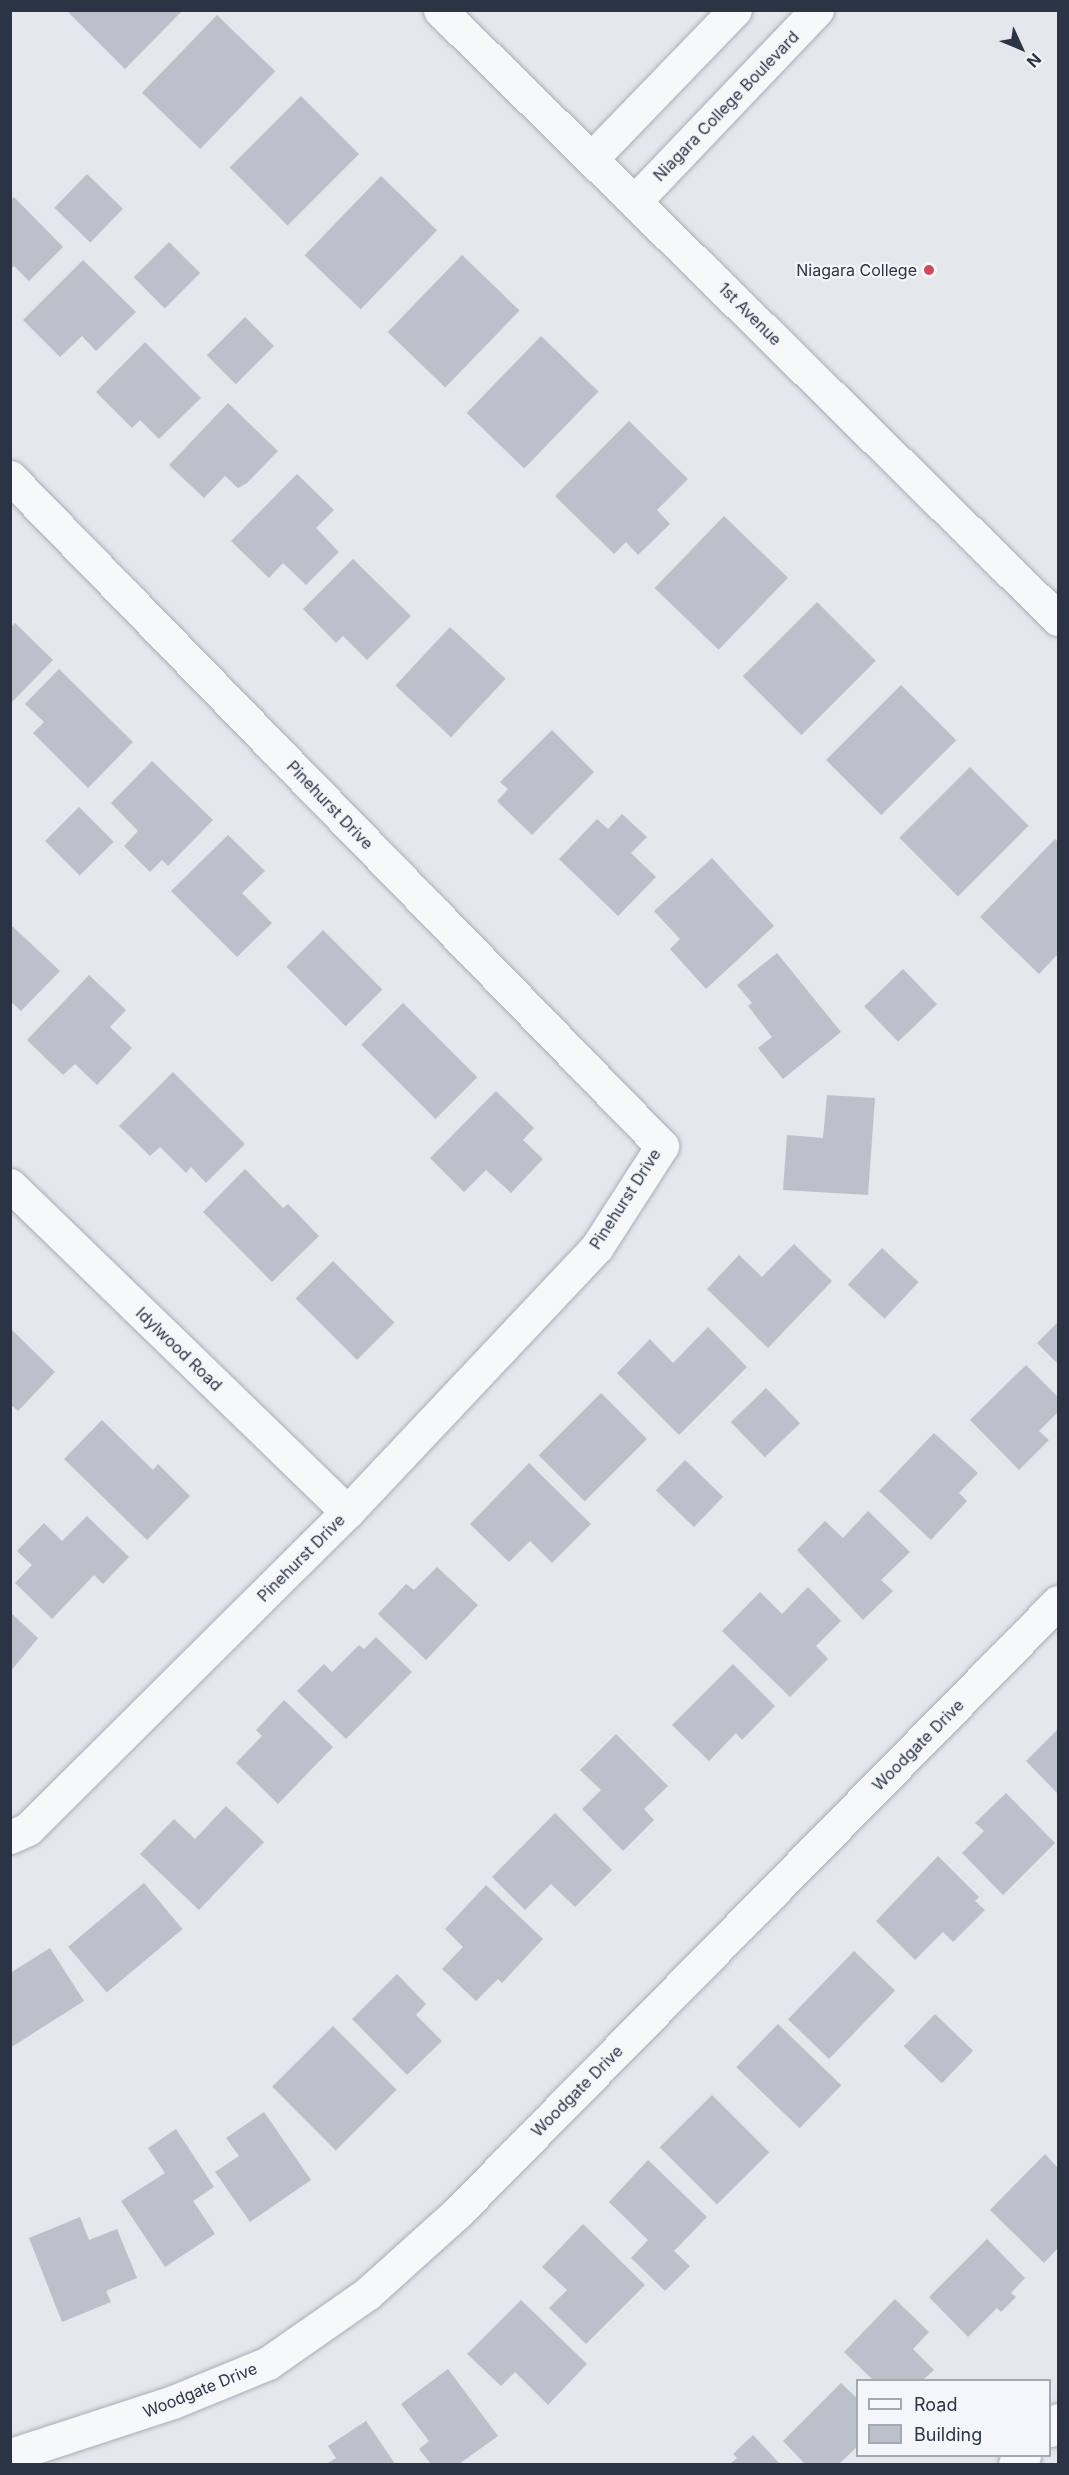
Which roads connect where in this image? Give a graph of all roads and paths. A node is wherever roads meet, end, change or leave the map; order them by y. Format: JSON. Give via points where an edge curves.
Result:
{"nodes":[{"id":1,"x":440,"y":10,"type":"edge"},
{"id":2,"x":735,"y":10,"type":"edge"},
{"id":3,"x":817,"y":10,"type":"edge"},
{"id":4,"x":591,"y":159,"type":"junction"},
{"id":5,"x":635,"y":201,"type":"junction"},
{"id":6,"x":10,"y":477,"type":"edge"},
{"id":7,"x":1059,"y":619,"type":"edge"},
{"id":8,"x":10,"y":1185,"type":"edge"},
{"id":9,"x":347,"y":1512,"type":"junction"},
{"id":10,"x":1059,"y":1602,"type":"edge"},
{"id":11,"x":10,"y":1837,"type":"edge"},
{"id":12,"x":11,"y":2454,"type":"edge"},
{"id":13,"x":14,"y":2464,"type":"edge"}],
"edges":[{"from":1,"to":4,"type":"street","name":"1st Avenue"},
{"from":2,"to":4,"type":"street"},
{"from":3,"to":5,"type":"street","name":"Niagara College Boulevard"},
{"from":4,"to":5,"type":"street","name":"1st Avenue"},
{"from":5,"to":7,"type":"street","name":"1st Avenue"},
{"from":6,"to":9,"type":"street","name":"Pinehurst Drive","via":[[662,1146],[597,1247]]},
{"from":8,"to":9,"type":"street","name":"Idylwood Road"},
{"from":9,"to":11,"type":"street","name":"Pinehurst Drive","via":[[28,1829]]},
{"from":10,"to":12,"type":"street","name":"Woodgate Drive","via":[[465,2204],[368,2294],[268,2363],[173,2402]]},
{"from":12,"to":13,"type":"street"}]}
